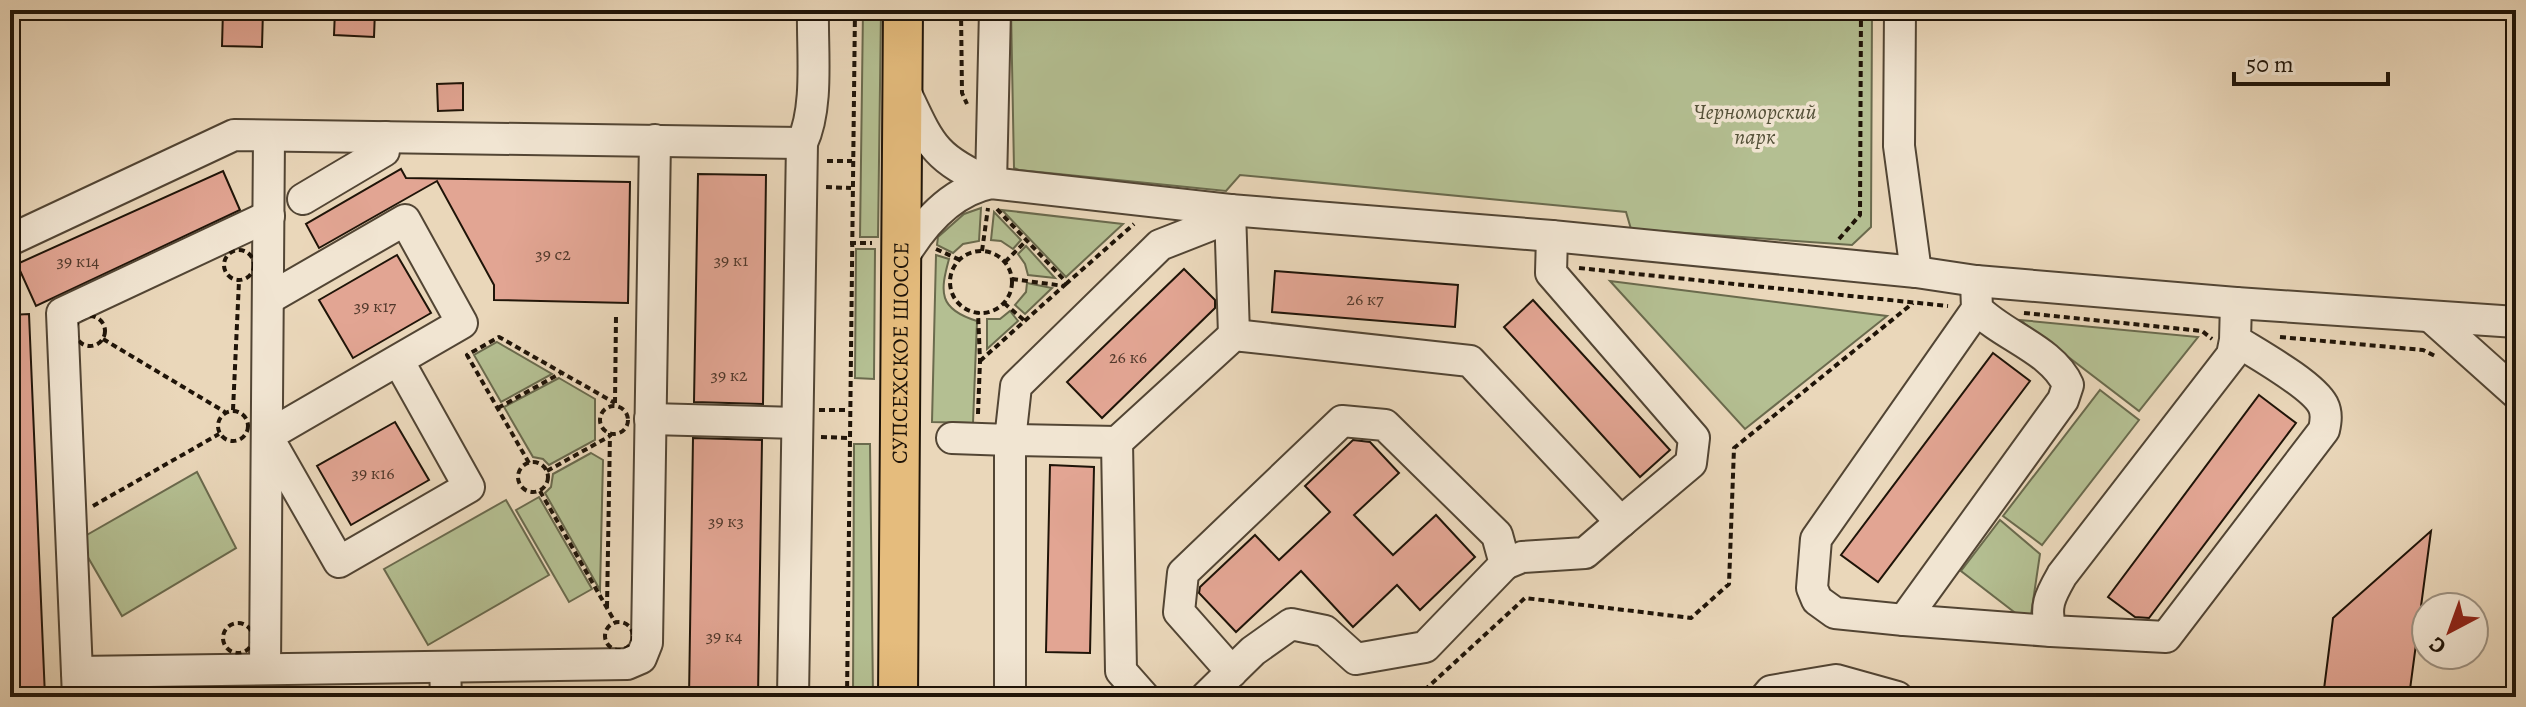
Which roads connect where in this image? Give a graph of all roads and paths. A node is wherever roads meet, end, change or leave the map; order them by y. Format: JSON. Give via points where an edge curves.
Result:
{"nodes":[{"id":1,"x":813,"y":10,"type":"edge"},
{"id":2,"x":855,"y":10,"type":"edge"},
{"id":3,"x":903,"y":10,"type":"edge"},
{"id":4,"x":995,"y":10,"type":"edge"},
{"id":5,"x":1861,"y":10,"type":"edge"},
{"id":6,"x":1900,"y":10,"type":"edge"},
{"id":7,"x":903,"y":85,"type":"junction"},
{"id":8,"x":269,"y":136,"type":"junction"},
{"id":9,"x":385,"y":137,"type":"junction"},
{"id":10,"x":655,"y":140,"type":"junction"},
{"id":11,"x":810,"y":153,"type":"junction"},
{"id":12,"x":852,"y":161,"type":"junction"},
{"id":13,"x":991,"y":183,"type":"junction"},
{"id":14,"x":819,"y":185,"type":"dead end"},
{"id":15,"x":851,"y":188,"type":"junction"},
{"id":16,"x":303,"y":199,"type":"dead end"},
{"id":17,"x":1230,"y":210,"type":"junction"},
{"id":18,"x":269,"y":216,"type":"junction"},
{"id":19,"x":1139,"y":219,"type":"dead end"},
{"id":20,"x":1552,"y":236,"type":"junction"},
{"id":21,"x":10,"y":240,"type":"edge"},
{"id":22,"x":1027,"y":241,"type":"junction"},
{"id":23,"x":982,"y":251,"type":"junction"},
{"id":24,"x":902,"y":259,"type":"junction"},
{"id":25,"x":1005,"y":262,"type":"junction"},
{"id":26,"x":1837,"y":265,"type":"junction"},
{"id":27,"x":1916,"y":272,"type":"junction"},
{"id":28,"x":1012,"y":279,"type":"junction"},
{"id":29,"x":239,"y":281,"type":"junction"},
{"id":30,"x":1065,"y":284,"type":"junction"},
{"id":31,"x":1976,"y":295,"type":"junction"},
{"id":32,"x":268,"y":299,"type":"junction"},
{"id":33,"x":1004,"y":303,"type":"junction"},
{"id":34,"x":2236,"y":303,"type":"junction"},
{"id":35,"x":978,"y":312,"type":"junction"},
{"id":36,"x":616,"y":316,"type":"dead end"},
{"id":37,"x":2431,"y":317,"type":"junction"},
{"id":38,"x":1025,"y":321,"type":"junction"},
{"id":39,"x":2516,"y":322,"type":"edge"},
{"id":40,"x":1234,"y":335,"type":"junction"},
{"id":41,"x":103,"y":339,"type":"dead end"},
{"id":42,"x":2235,"y":340,"type":"junction"},
{"id":43,"x":398,"y":360,"type":"junction"},
{"id":44,"x":980,"y":361,"type":"junction"},
{"id":45,"x":561,"y":373,"type":"junction"},
{"id":46,"x":2516,"y":393,"type":"edge"},
{"id":47,"x":615,"y":404,"type":"junction"},
{"id":48,"x":498,"y":408,"type":"junction"},
{"id":49,"x":233,"y":410,"type":"junction"},
{"id":50,"x":849,"y":410,"type":"junction"},
{"id":51,"x":225,"y":412,"type":"junction"},
{"id":52,"x":650,"y":419,"type":"junction"},
{"id":53,"x":811,"y":428,"type":"junction"},
{"id":54,"x":219,"y":434,"type":"junction"},
{"id":55,"x":610,"y":435,"type":"junction"},
{"id":56,"x":267,"y":436,"type":"junction"},
{"id":57,"x":849,"y":438,"type":"junction"},
{"id":58,"x":964,"y":439,"type":"joint"},
{"id":59,"x":1010,"y":440,"type":"junction"},
{"id":60,"x":1117,"y":442,"type":"junction"},
{"id":61,"x":529,"y":463,"type":"junction"},
{"id":62,"x":547,"y":471,"type":"junction"},
{"id":63,"x":540,"y":491,"type":"junction"},
{"id":64,"x":83,"y":512,"type":"dead end"},
{"id":65,"x":1621,"y":522,"type":"junction"},
{"id":66,"x":1505,"y":564,"type":"junction"},
{"id":67,"x":607,"y":607,"type":"junction"},
{"id":68,"x":1904,"y":620,"type":"junction"},
{"id":69,"x":615,"y":622,"type":"junction"},
{"id":70,"x":2051,"y":631,"type":"junction"},
{"id":71,"x":445,"y":667,"type":"junction"},
{"id":72,"x":265,"y":669,"type":"junction"},
{"id":73,"x":1232,"y":672,"type":"junction"},
{"id":74,"x":78,"y":684,"type":"edge"},
{"id":75,"x":446,"y":697,"type":"edge"},
{"id":76,"x":793,"y":697,"type":"edge"},
{"id":77,"x":847,"y":697,"type":"edge"},
{"id":78,"x":898,"y":697,"type":"edge"},
{"id":79,"x":1010,"y":697,"type":"edge"},
{"id":80,"x":1144,"y":697,"type":"edge"},
{"id":81,"x":1206,"y":697,"type":"edge"},
{"id":82,"x":1417,"y":697,"type":"edge"},
{"id":83,"x":1766,"y":697,"type":"edge"},
{"id":84,"x":1897,"y":697,"type":"edge"}],
"edges":[{"from":1,"to":11,"type":"street"},
{"from":2,"to":12,"type":"path"},
{"from":3,"to":7,"type":"main road","name":"СУПСЕХСКОЕ ШОССЕ"},
{"from":4,"to":13,"type":"street"},
{"from":5,"to":26,"type":"path","via":[[1860,215],[1837,242]]},
{"from":6,"to":27,"type":"street","via":[[1899,146]]},
{"from":7,"to":13,"type":"street","via":[[937,151]]},
{"from":7,"to":24,"type":"main road","name":"СУПСЕХСКОЕ ШОССЕ"},
{"from":8,"to":9,"type":"street"},
{"from":8,"to":18,"type":"street"},
{"from":8,"to":21,"type":"street","via":[[234,135]]},
{"from":9,"to":10,"type":"street"},
{"from":9,"to":16,"type":"street","via":[[384,151]]},
{"from":10,"to":11,"type":"street"},
{"from":10,"to":52,"type":"street"},
{"from":11,"to":12,"type":"path"},
{"from":11,"to":53,"type":"street"},
{"from":12,"to":15,"type":"path"},
{"from":13,"to":17,"type":"street"},
{"from":13,"to":24,"type":"street","via":[[962,193],[942,208]]},
{"from":14,"to":15,"type":"path"},
{"from":15,"to":50,"type":"path"},
{"from":17,"to":20,"type":"street"},
{"from":17,"to":40,"type":"street"},
{"from":17,"to":59,"type":"street","via":[[1211,225],[1160,245],[1016,386]]},
{"from":18,"to":32,"type":"street"},
{"from":18,"to":74,"type":"street","via":[[62,313]]},
{"from":19,"to":30,"type":"path"},
{"from":20,"to":26,"type":"street"},
{"from":20,"to":65,"type":"street","via":[[1551,273],[1694,438],[1691,463]]},
{"from":22,"to":23,"type":"path","via":[[989,201]]},
{"from":22,"to":25,"type":"path"},
{"from":22,"to":30,"type":"path"},
{"from":23,"to":25,"type":"path"},
{"from":23,"to":35,"type":"path","via":[[962,257],[951,275],[958,302]]},
{"from":24,"to":78,"type":"main road","name":"СУПСЕХСКОЕ ШОССЕ"},
{"from":25,"to":28,"type":"path"},
{"from":26,"to":27,"type":"street"},
{"from":27,"to":31,"type":"street"},
{"from":27,"to":82,"type":"path","via":[[1914,302],[1734,448],[1729,584],[1691,618],[1525,598]]},
{"from":28,"to":30,"type":"path"},
{"from":28,"to":33,"type":"path"},
{"from":29,"to":29,"type":"path","via":[[252,273],[254,265],[247,252],[239,250],[225,257],[223,265],[225,273]]},
{"from":29,"to":49,"type":"path"},
{"from":30,"to":38,"type":"path"},
{"from":31,"to":34,"type":"street"},
{"from":31,"to":68,"type":"street","via":[[1991,323],[2051,361],[2068,385],[2063,400]]},
{"from":31,"to":68,"type":"street","via":[[1816,539],[1812,588],[1817,600],[1835,613]]},
{"from":32,"to":43,"type":"street","via":[[405,220],[462,323]]},
{"from":32,"to":56,"type":"street"},
{"from":33,"to":35,"type":"path"},
{"from":33,"to":38,"type":"path"},
{"from":34,"to":37,"type":"street"},
{"from":34,"to":42,"type":"street"},
{"from":35,"to":44,"type":"path"},
{"from":36,"to":47,"type":"path"},
{"from":37,"to":39,"type":"street"},
{"from":37,"to":46,"type":"street"},
{"from":38,"to":44,"type":"path"},
{"from":40,"to":60,"type":"street"},
{"from":40,"to":65,"type":"street","via":[[1470,361]]},
{"from":41,"to":51,"type":"path"},
{"from":42,"to":70,"type":"street","via":[[2232,355],[2062,575],[2046,613]]},
{"from":42,"to":70,"type":"street","via":[[2314,392],[2323,406],[2324,430],[2166,637]]},
{"from":43,"to":56,"type":"street"},
{"from":43,"to":56,"type":"street","via":[[469,487],[456,495],[339,562]]},
{"from":44,"to":58,"type":"path"},
{"from":45,"to":47,"type":"path"},
{"from":45,"to":48,"type":"path"},
{"from":45,"to":48,"type":"path","via":[[499,337],[467,355]]},
{"from":47,"to":55,"type":"path","via":[[599,419]]},
{"from":47,"to":55,"type":"path","via":[[629,420],[621,433]]},
{"from":48,"to":61,"type":"path"},
{"from":49,"to":51,"type":"path"},
{"from":49,"to":54,"type":"path","via":[[246,418],[246,434],[233,441]]},
{"from":50,"to":53,"type":"path","via":[[818,410]]},
{"from":50,"to":57,"type":"path"},
{"from":51,"to":54,"type":"path","via":[[219,418]]},
{"from":52,"to":53,"type":"street"},
{"from":52,"to":71,"type":"street","via":[[647,643],[641,658],[627,664]]},
{"from":53,"to":57,"type":"path"},
{"from":53,"to":76,"type":"street"},
{"from":54,"to":64,"type":"path"},
{"from":55,"to":62,"type":"path"},
{"from":55,"to":67,"type":"path"},
{"from":56,"to":72,"type":"street"},
{"from":57,"to":77,"type":"path"},
{"from":58,"to":59,"type":"street"},
{"from":59,"to":60,"type":"street"},
{"from":59,"to":79,"type":"street"},
{"from":60,"to":80,"type":"street","via":[[1121,671]]},
{"from":61,"to":62,"type":"path"},
{"from":61,"to":63,"type":"path","via":[[520,469],[520,485]]},
{"from":62,"to":63,"type":"path","via":[[547,485]]},
{"from":63,"to":67,"type":"path"},
{"from":65,"to":66,"type":"street","via":[[1585,553],[1522,557]]},
{"from":66,"to":73,"type":"street","via":[[1425,647],[1356,659],[1325,631],[1291,624]]},
{"from":66,"to":73,"type":"street","via":[[1497,535],[1385,425],[1342,421],[1183,573],[1179,612]]},
{"from":67,"to":69,"type":"path"},
{"from":68,"to":70,"type":"street"},
{"from":69,"to":69,"type":"path","via":[[607,628],[606,643],[618,651],[634,637],[627,623]]},
{"from":71,"to":72,"type":"street"},
{"from":71,"to":75,"type":"street"},
{"from":72,"to":74,"type":"street"},
{"from":73,"to":81,"type":"street"},
{"from":83,"to":84,"type":"street","via":[[1771,691],[1836,680]]}]}
